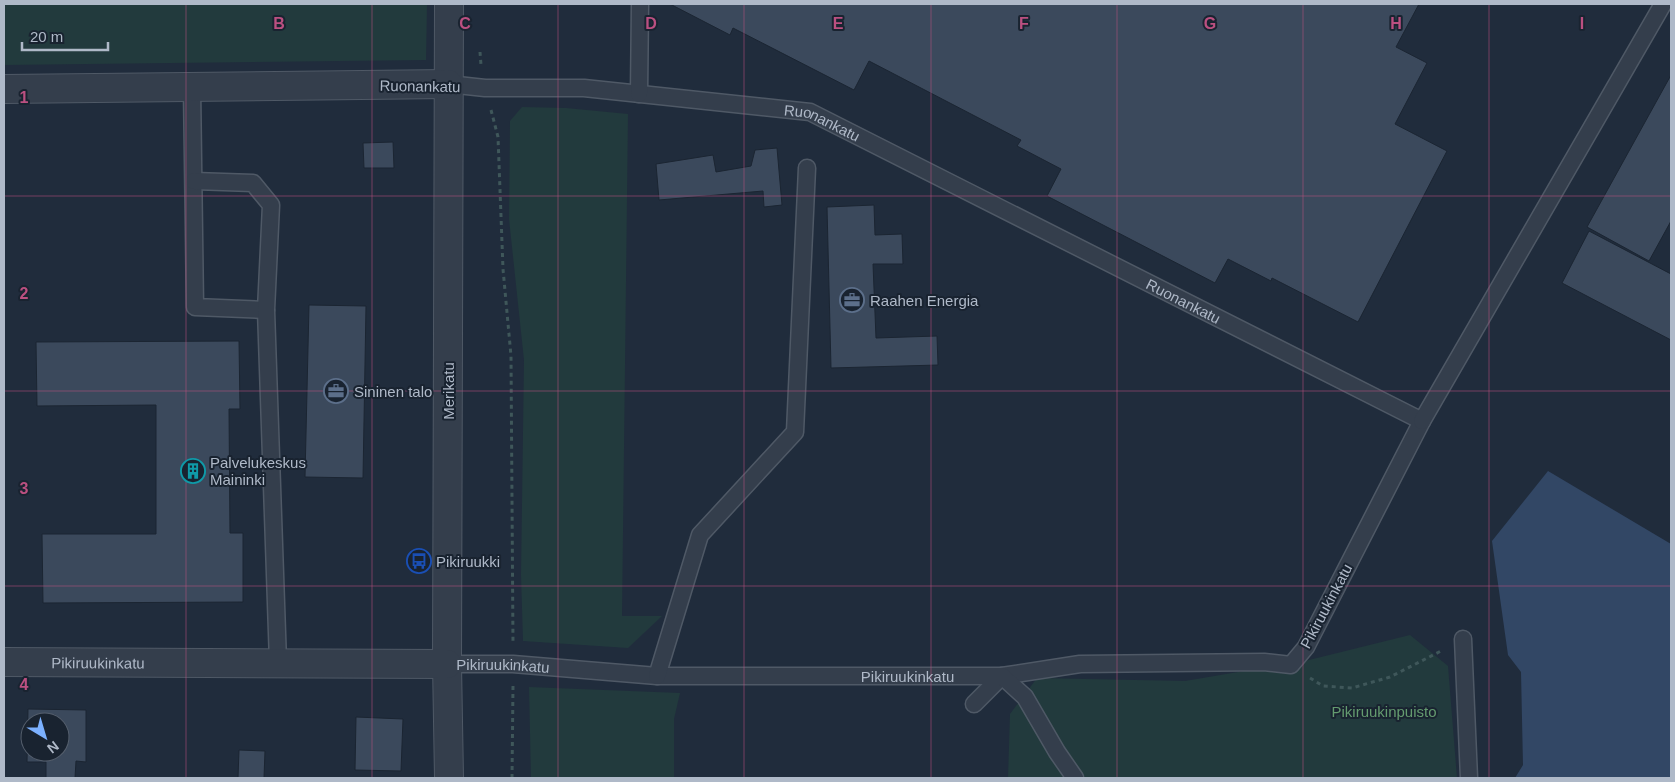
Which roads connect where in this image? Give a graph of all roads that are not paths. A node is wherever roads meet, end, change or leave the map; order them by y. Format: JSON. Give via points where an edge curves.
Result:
{"nodes":[{"id":1,"x":449,"y":4,"type":"edge"},
{"id":2,"x":640,"y":4,"type":"edge"},
{"id":3,"x":1663,"y":4,"type":"edge"},
{"id":4,"x":448,"y":84,"type":"junction"},
{"id":5,"x":192,"y":87,"type":"junction"},
{"id":6,"x":4,"y":89,"type":"edge"},
{"id":7,"x":639,"y":94,"type":"junction"},
{"id":8,"x":807,"y":168,"type":"dead end"},
{"id":9,"x":194,"y":181,"type":"junction"},
{"id":10,"x":266,"y":310,"type":"junction"},
{"id":11,"x":1422,"y":421,"type":"junction"},
{"id":12,"x":1463,"y":640,"type":"road end"},
{"id":13,"x":4,"y":662,"type":"edge"},
{"id":14,"x":278,"y":662,"type":"junction"},
{"id":15,"x":447,"y":664,"type":"junction"},
{"id":16,"x":656,"y":676,"type":"junction"},
{"id":17,"x":1002,"y":676,"type":"junction"},
{"id":18,"x":974,"y":704,"type":"dead end"},
{"id":19,"x":449,"y":778,"type":"edge"},
{"id":20,"x":1076,"y":778,"type":"edge"},
{"id":21,"x":1470,"y":778,"type":"edge"}],
"edges":[{"from":1,"to":4,"type":"street","name":"Merikatu"},
{"from":2,"to":7,"type":"lane"},
{"from":3,"to":11,"type":"lane"},
{"from":4,"to":5,"type":"street","name":"Ruonankatu"},
{"from":4,"to":7,"type":"lane","name":"Ruonankatu","via":[[485,88],[584,88]]},
{"from":4,"to":15,"type":"street","name":"Merikatu"},
{"from":5,"to":6,"type":"street","name":"Ruonankatu"},
{"from":5,"to":9,"type":"lane"},
{"from":7,"to":11,"type":"lane","name":"Ruonankatu","via":[[810,112]]},
{"from":8,"to":16,"type":"lane","via":[[795,432],[700,535]]},
{"from":9,"to":10,"type":"lane","via":[[253,183],[271,205]]},
{"from":9,"to":10,"type":"lane","via":[[194,307]]},
{"from":10,"to":14,"type":"lane"},
{"from":11,"to":17,"type":"lane","name":"Pikiruukinkatu","via":[[1306,647],[1291,665],[1264,662],[1080,664]]},
{"from":12,"to":21,"type":"lane"},
{"from":13,"to":14,"type":"street","name":"Pikiruukinkatu"},
{"from":14,"to":15,"type":"street","name":"Pikiruukinkatu"},
{"from":15,"to":16,"type":"lane","name":"Pikiruukinkatu","via":[[513,664]]},
{"from":15,"to":19,"type":"street","name":"Merikatu"},
{"from":16,"to":17,"type":"lane","name":"Pikiruukinkatu"},
{"from":17,"to":18,"type":"lane"},
{"from":17,"to":20,"type":"lane","via":[[1026,697],[1057,752]]}]}
